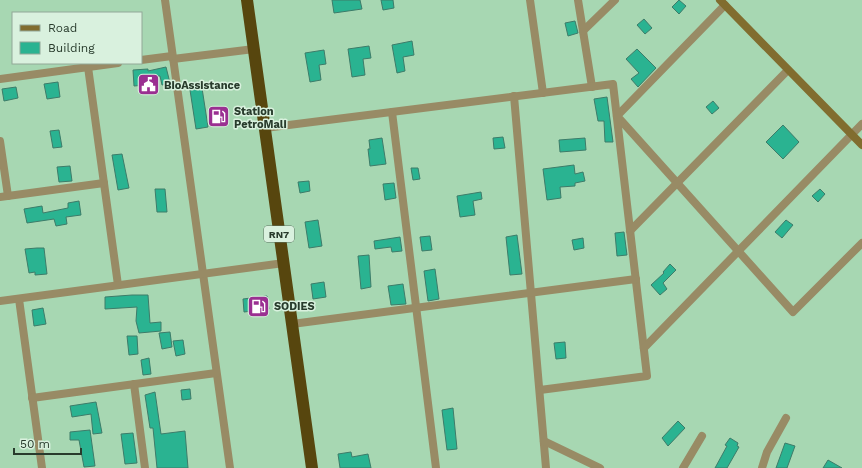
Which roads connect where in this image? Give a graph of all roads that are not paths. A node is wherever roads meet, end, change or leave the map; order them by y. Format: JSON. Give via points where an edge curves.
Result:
{"nodes":[{"id":1,"x":165,"y":0,"type":"edge"},
{"id":2,"x":247,"y":0,"type":"edge"},
{"id":3,"x":530,"y":0,"type":"edge"},
{"id":4,"x":578,"y":0,"type":"edge"},
{"id":5,"x":615,"y":0,"type":"edge"},
{"id":6,"x":722,"y":3,"type":"edge"},
{"id":7,"x":583,"y":31,"type":"junction"},
{"id":8,"x":254,"y":49,"type":"junction"},
{"id":9,"x":173,"y":58,"type":"junction"},
{"id":10,"x":142,"y":60,"type":"edge"},
{"id":11,"x":110,"y":64,"type":"edge"},
{"id":12,"x":88,"y":67,"type":"junction"},
{"id":13,"x":788,"y":70,"type":"junction"},
{"id":14,"x":0,"y":79,"type":"edge"},
{"id":15,"x":592,"y":87,"type":"junction"},
{"id":16,"x":543,"y":93,"type":"junction"},
{"id":17,"x":514,"y":96,"type":"junction"},
{"id":18,"x":392,"y":112,"type":"junction"},
{"id":19,"x":617,"y":116,"type":"junction"},
{"id":20,"x":862,"y":124,"type":"edge"},
{"id":21,"x":265,"y":128,"type":"junction"},
{"id":22,"x":852,"y":135,"type":"junction"},
{"id":23,"x":0,"y":141,"type":"edge"},
{"id":24,"x":862,"y":145,"type":"edge"},
{"id":25,"x":104,"y":183,"type":"junction"},
{"id":26,"x":677,"y":183,"type":"junction"},
{"id":27,"x":4,"y":197,"type":"edge"},
{"id":28,"x":630,"y":231,"type":"junction"},
{"id":29,"x":862,"y":243,"type":"edge"},
{"id":30,"x":738,"y":251,"type":"junction"},
{"id":31,"x":284,"y":263,"type":"junction"},
{"id":32,"x":203,"y":274,"type":"junction"},
{"id":33,"x":636,"y":279,"type":"junction"},
{"id":34,"x":118,"y":285,"type":"junction"},
{"id":35,"x":531,"y":293,"type":"junction"},
{"id":36,"x":19,"y":299,"type":"junction"},
{"id":37,"x":0,"y":301,"type":"edge"},
{"id":38,"x":416,"y":308,"type":"junction"},
{"id":39,"x":292,"y":324,"type":"junction"},
{"id":40,"x":644,"y":348,"type":"junction"},
{"id":41,"x":216,"y":373,"type":"junction"},
{"id":42,"x":134,"y":384,"type":"junction"},
{"id":43,"x":540,"y":390,"type":"junction"},
{"id":44,"x":32,"y":398,"type":"junction"},
{"id":45,"x":786,"y":418,"type":"dead end"},
{"id":46,"x":702,"y":436,"type":"dead end"},
{"id":47,"x":544,"y":441,"type":"junction"},
{"id":48,"x":42,"y":468,"type":"edge"},
{"id":49,"x":145,"y":468,"type":"edge"},
{"id":50,"x":230,"y":468,"type":"edge"},
{"id":51,"x":312,"y":468,"type":"edge"},
{"id":52,"x":436,"y":468,"type":"edge"},
{"id":53,"x":546,"y":468,"type":"edge"},
{"id":54,"x":600,"y":468,"type":"edge"},
{"id":55,"x":683,"y":468,"type":"edge"},
{"id":56,"x":762,"y":468,"type":"edge"}],
"edges":[{"from":1,"to":9,"type":"street"},
{"from":2,"to":8,"type":"highway","number":"RN7"},
{"from":3,"to":16,"type":"street"},
{"from":4,"to":7,"type":"street"},
{"from":5,"to":7,"type":"street"},
{"from":6,"to":13,"type":"street"},
{"from":6,"to":19,"type":"street"},
{"from":7,"to":15,"type":"street"},
{"from":8,"to":9,"type":"street"},
{"from":8,"to":21,"type":"highway","number":"RN7"},
{"from":9,"to":10,"type":"street"},
{"from":9,"to":32,"type":"street"},
{"from":11,"to":12,"type":"street"},
{"from":12,"to":14,"type":"street"},
{"from":12,"to":25,"type":"street"},
{"from":13,"to":22,"type":"street"},
{"from":13,"to":26,"type":"street"},
{"from":15,"to":16,"type":"street"},
{"from":15,"to":19,"type":"street","via":[[613,84]]},
{"from":16,"to":17,"type":"street"},
{"from":17,"to":18,"type":"street"},
{"from":17,"to":35,"type":"street"},
{"from":18,"to":21,"type":"street"},
{"from":18,"to":38,"type":"street"},
{"from":19,"to":26,"type":"street"},
{"from":19,"to":28,"type":"street"},
{"from":20,"to":22,"type":"street"},
{"from":21,"to":31,"type":"highway","number":"RN7"},
{"from":22,"to":24,"type":"street"},
{"from":22,"to":30,"type":"street"},
{"from":23,"to":27,"type":"street"},
{"from":25,"to":27,"type":"street"},
{"from":25,"to":34,"type":"street"},
{"from":26,"to":28,"type":"street"},
{"from":26,"to":30,"type":"street"},
{"from":28,"to":33,"type":"street"},
{"from":29,"to":30,"type":"street","via":[[793,312]]},
{"from":30,"to":40,"type":"street"},
{"from":31,"to":32,"type":"street"},
{"from":31,"to":39,"type":"highway","number":"RN7"},
{"from":32,"to":34,"type":"street"},
{"from":32,"to":41,"type":"street"},
{"from":33,"to":35,"type":"street"},
{"from":33,"to":40,"type":"street"},
{"from":34,"to":36,"type":"street"},
{"from":35,"to":38,"type":"street"},
{"from":35,"to":43,"type":"street"},
{"from":36,"to":37,"type":"street"},
{"from":36,"to":44,"type":"street"},
{"from":38,"to":39,"type":"street"},
{"from":38,"to":52,"type":"street"},
{"from":39,"to":51,"type":"highway","number":"RN7"},
{"from":40,"to":43,"type":"street","via":[[647,376]]},
{"from":41,"to":42,"type":"street"},
{"from":41,"to":50,"type":"street"},
{"from":42,"to":44,"type":"street"},
{"from":42,"to":49,"type":"street"},
{"from":43,"to":47,"type":"street"},
{"from":44,"to":48,"type":"street"},
{"from":45,"to":56,"type":"street","via":[[767,452]]},
{"from":46,"to":55,"type":"street"},
{"from":47,"to":53,"type":"street"},
{"from":47,"to":54,"type":"street"}]}
